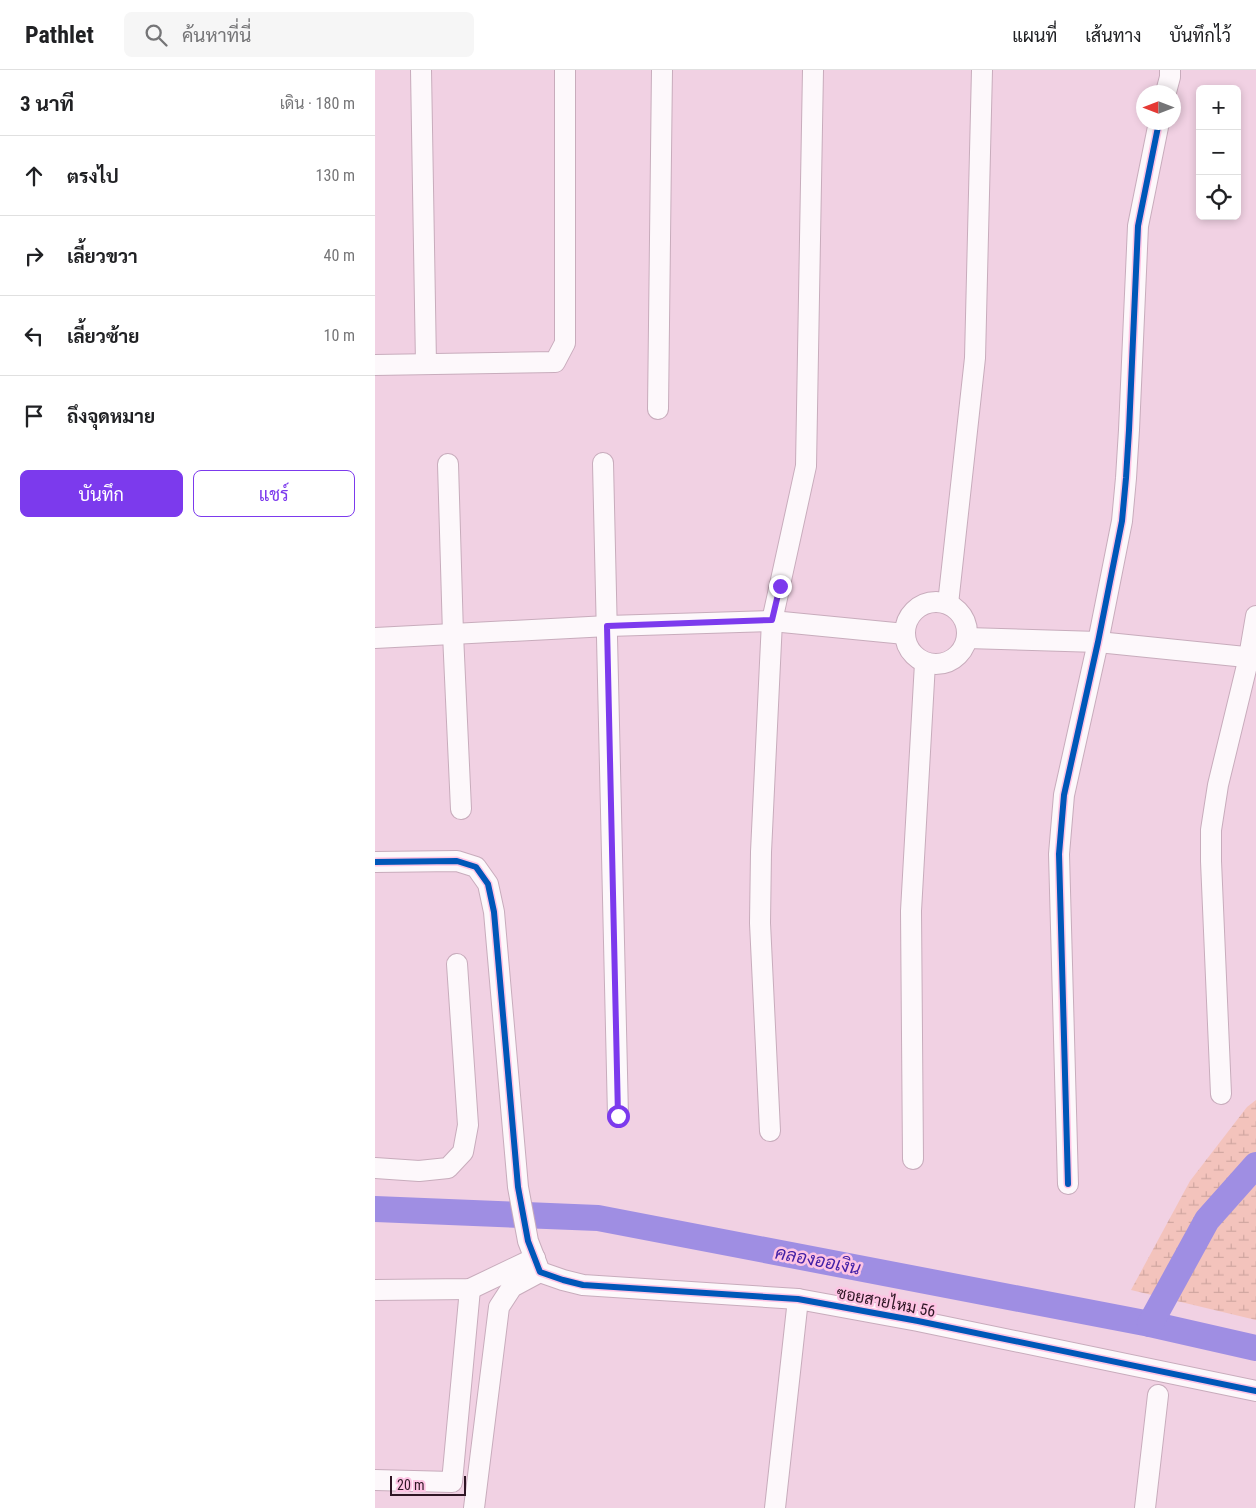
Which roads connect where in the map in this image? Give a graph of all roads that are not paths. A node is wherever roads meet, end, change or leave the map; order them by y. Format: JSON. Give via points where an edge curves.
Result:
{"nodes":[{"id":1,"x":421,"y":70,"type":"edge"},
{"id":2,"x":565,"y":70,"type":"edge"},
{"id":3,"x":662,"y":70,"type":"edge"},
{"id":4,"x":813,"y":70,"type":"edge"},
{"id":5,"x":982,"y":70,"type":"edge"},
{"id":6,"x":1170,"y":70,"type":"edge"},
{"id":7,"x":1168,"y":85,"type":"edge"},
{"id":8,"x":1157,"y":130,"type":"edge"},
{"id":9,"x":426,"y":364,"type":"junction"},
{"id":10,"x":375,"y":365,"type":"edge"},
{"id":11,"x":658,"y":409,"type":"dead end"},
{"id":12,"x":603,"y":463,"type":"dead end"},
{"id":13,"x":448,"y":464,"type":"dead end"},
{"id":14,"x":948,"y":604,"type":"junction"},
{"id":15,"x":1256,"y":616,"type":"edge"},
{"id":16,"x":772,"y":620,"type":"junction"},
{"id":17,"x":607,"y":626,"type":"junction"},
{"id":18,"x":453,"y":634,"type":"junction"},
{"id":19,"x":905,"y":634,"type":"junction"},
{"id":20,"x":375,"y":638,"type":"edge"},
{"id":21,"x":967,"y":638,"type":"junction"},
{"id":22,"x":1098,"y":642,"type":"junction"},
{"id":23,"x":1253,"y":658,"type":"edge"},
{"id":24,"x":925,"y":663,"type":"junction"},
{"id":25,"x":461,"y":809,"type":"dead end"},
{"id":26,"x":375,"y":862,"type":"edge"},
{"id":27,"x":457,"y":964,"type":"dead end"},
{"id":28,"x":1221,"y":1094,"type":"dead end"},
{"id":29,"x":618,"y":1116,"type":"dead end"},
{"id":30,"x":769,"y":1131,"type":"dead end"},
{"id":31,"x":913,"y":1159,"type":"dead end"},
{"id":32,"x":375,"y":1168,"type":"edge"},
{"id":33,"x":1068,"y":1184,"type":"dead end"},
{"id":34,"x":534,"y":1257,"type":"junction"},
{"id":35,"x":470,"y":1289,"type":"junction"},
{"id":36,"x":375,"y":1290,"type":"edge"},
{"id":37,"x":798,"y":1299,"type":"junction"},
{"id":38,"x":1256,"y":1391,"type":"edge"},
{"id":39,"x":1157,"y":1395,"type":"dead end"},
{"id":40,"x":375,"y":1480,"type":"edge"},
{"id":41,"x":474,"y":1508,"type":"edge"},
{"id":42,"x":775,"y":1508,"type":"edge"},
{"id":43,"x":1145,"y":1508,"type":"edge"}],
"edges":[{"from":1,"to":9,"type":"street"},
{"from":2,"to":9,"type":"street","via":[[565,343],[555,362]]},
{"from":3,"to":11,"type":"street"},
{"from":4,"to":16,"type":"street","via":[[806,466]]},
{"from":5,"to":14,"type":"street","via":[[975,358]]},
{"from":6,"to":7,"type":"street"},
{"from":8,"to":22,"type":"street","via":[[1138,226],[1126,478]]},
{"from":9,"to":10,"type":"street"},
{"from":12,"to":17,"type":"street"},
{"from":13,"to":18,"type":"street"},
{"from":14,"to":19,"type":"street","via":[[935,602],[923,605],[907,622]]},
{"from":14,"to":21,"type":"street","via":[[965,620]]},
{"from":15,"to":23,"type":"street"},
{"from":16,"to":17,"type":"street"},
{"from":16,"to":19,"type":"street"},
{"from":16,"to":30,"type":"street","via":[[759,892]]},
{"from":17,"to":18,"type":"street"},
{"from":17,"to":29,"type":"street"},
{"from":18,"to":20,"type":"street"},
{"from":18,"to":25,"type":"street"},
{"from":19,"to":24,"type":"street","via":[[908,646]]},
{"from":21,"to":22,"type":"street"},
{"from":21,"to":24,"type":"street","via":[[959,655],[949,662]]},
{"from":22,"to":23,"type":"street"},
{"from":22,"to":33,"type":"street","via":[[1064,795],[1059,854]]},
{"from":23,"to":28,"type":"street","via":[[1218,785],[1211,830]]},
{"from":24,"to":31,"type":"street","via":[[911,911]]},
{"from":26,"to":34,"type":"street","via":[[457,861],[476,867],[488,884],[494,912],[518,1187]]},
{"from":27,"to":32,"type":"street","via":[[469,1125],[463,1152],[448,1168],[419,1171]]},
{"from":34,"to":35,"type":"street"},
{"from":34,"to":37,"type":"street","name":"ซอยสายไหม 56","via":[[563,1280],[583,1285]]},
{"from":34,"to":41,"type":"street","via":[[499,1307]]},
{"from":35,"to":36,"type":"street"},
{"from":35,"to":40,"type":"street","via":[[452,1482]]},
{"from":37,"to":38,"type":"street","name":"ซอยสายไหม 56"},
{"from":37,"to":42,"type":"street"},
{"from":39,"to":43,"type":"street"}]}
